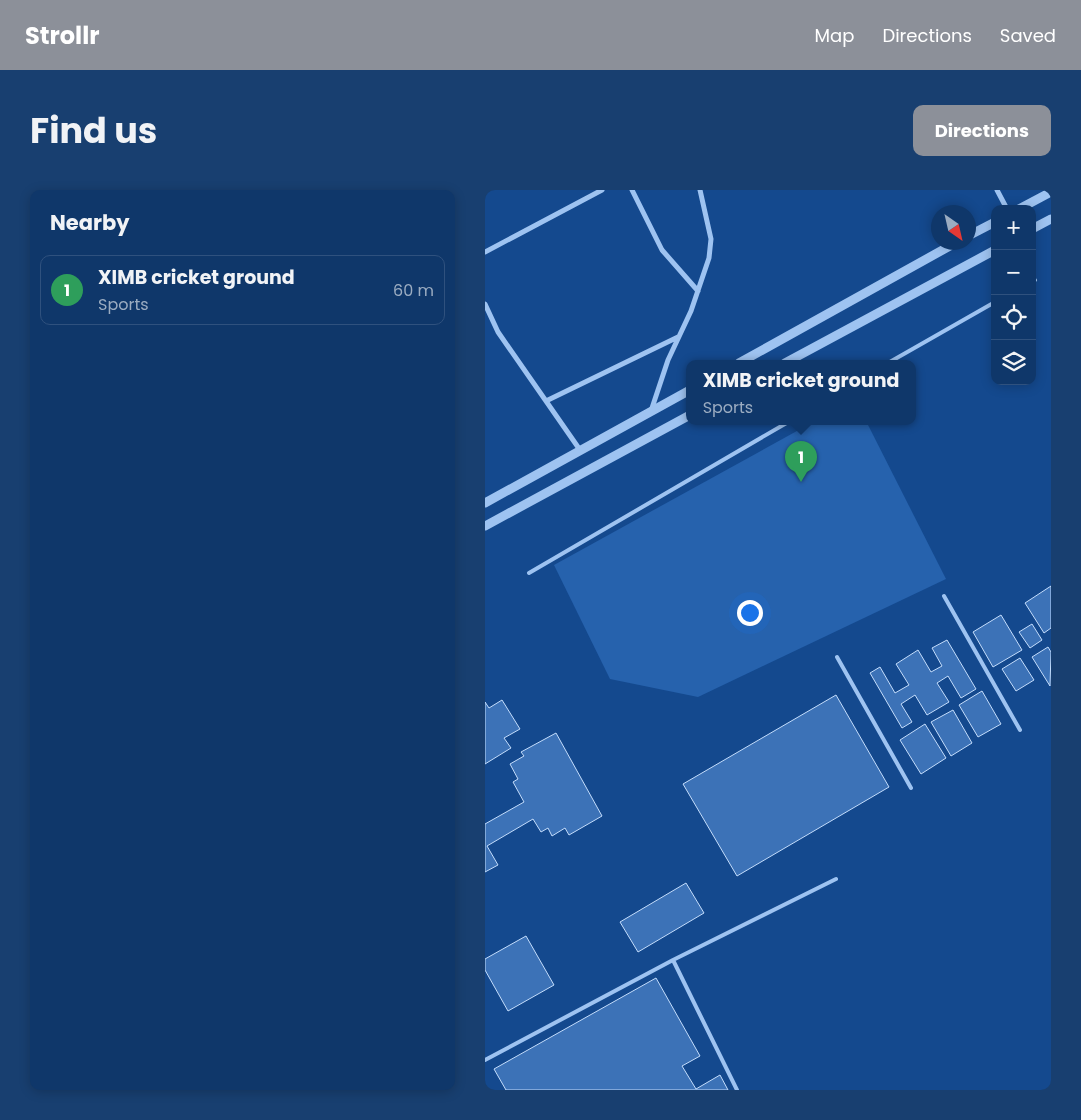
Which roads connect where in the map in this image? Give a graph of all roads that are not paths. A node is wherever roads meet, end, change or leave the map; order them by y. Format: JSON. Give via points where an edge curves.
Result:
{"nodes":[{"id":1,"x":602,"y":190,"type":"edge"},
{"id":2,"x":632,"y":190,"type":"edge"},
{"id":3,"x":701,"y":190,"type":"edge"},
{"id":4,"x":997,"y":190,"type":"edge"},
{"id":5,"x":1051,"y":192,"type":"edge"},
{"id":6,"x":1005,"y":205,"type":"edge"},
{"id":7,"x":1027,"y":205,"type":"edge"},
{"id":8,"x":1051,"y":219,"type":"edge"},
{"id":9,"x":991,"y":224,"type":"edge"},
{"id":10,"x":1036,"y":227,"type":"edge"},
{"id":11,"x":976,"y":232,"type":"edge"},
{"id":12,"x":943,"y":250,"type":"edge"},
{"id":13,"x":485,"y":252,"type":"edge"},
{"id":14,"x":991,"y":252,"type":"edge"},
{"id":15,"x":698,"y":292,"type":"junction"},
{"id":16,"x":485,"y":304,"type":"edge"},
{"id":17,"x":991,"y":304,"type":"edge"},
{"id":18,"x":679,"y":336,"type":"junction"},
{"id":19,"x":744,"y":360,"type":"edge"},
{"id":20,"x":791,"y":360,"type":"edge"},
{"id":21,"x":894,"y":360,"type":"edge"},
{"id":22,"x":686,"y":392,"type":"edge"},
{"id":23,"x":546,"y":401,"type":"junction"},
{"id":24,"x":651,"y":412,"type":"junction"},
{"id":25,"x":686,"y":417,"type":"edge"},
{"id":26,"x":783,"y":425,"type":"edge"},
{"id":27,"x":581,"y":450,"type":"junction"},
{"id":28,"x":485,"y":503,"type":"edge"},
{"id":29,"x":485,"y":526,"type":"edge"},
{"id":30,"x":529,"y":573,"type":"dead end"},
{"id":31,"x":944,"y":596,"type":"dead end"},
{"id":32,"x":837,"y":658,"type":"dead end"},
{"id":33,"x":1019,"y":730,"type":"dead end"},
{"id":34,"x":911,"y":788,"type":"dead end"},
{"id":35,"x":836,"y":879,"type":"dead end"},
{"id":36,"x":673,"y":960,"type":"junction"},
{"id":37,"x":485,"y":1060,"type":"edge"},
{"id":38,"x":737,"y":1090,"type":"edge"}],
"edges":[{"from":1,"to":13,"type":"street"},
{"from":2,"to":15,"type":"street","via":[[663,250]]},
{"from":3,"to":15,"type":"street","via":[[711,239],[709,258]]},
{"from":4,"to":6,"type":"street"},
{"from":5,"to":7,"type":"street"},
{"from":8,"to":10,"type":"street"},
{"from":9,"to":11,"type":"street"},
{"from":12,"to":19,"type":"street"},
{"from":14,"to":20,"type":"street"},
{"from":15,"to":18,"type":"street"},
{"from":16,"to":23,"type":"street","via":[[498,332]]},
{"from":17,"to":21,"type":"lane"},
{"from":18,"to":23,"type":"street"},
{"from":18,"to":24,"type":"street"},
{"from":22,"to":24,"type":"street"},
{"from":23,"to":27,"type":"street"},
{"from":24,"to":27,"type":"street"},
{"from":25,"to":29,"type":"street"},
{"from":26,"to":30,"type":"lane"},
{"from":27,"to":28,"type":"street"},
{"from":31,"to":33,"type":"lane"},
{"from":32,"to":34,"type":"lane"},
{"from":35,"to":36,"type":"lane"},
{"from":36,"to":37,"type":"lane"},
{"from":36,"to":38,"type":"lane"}]}
